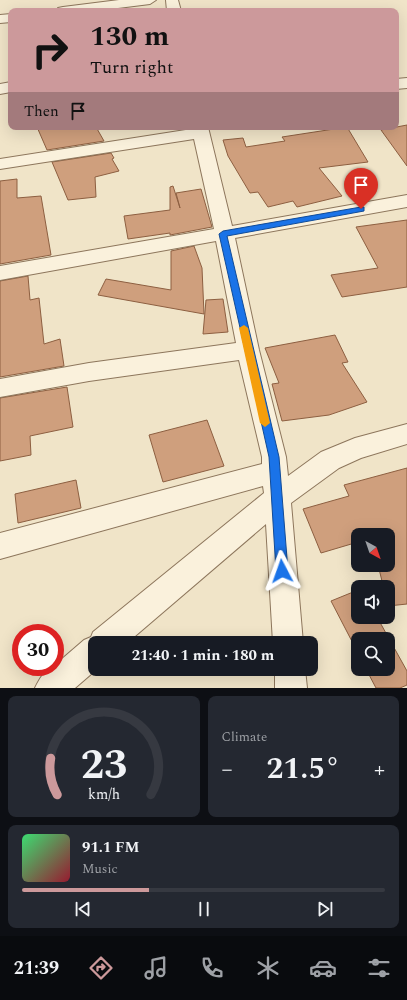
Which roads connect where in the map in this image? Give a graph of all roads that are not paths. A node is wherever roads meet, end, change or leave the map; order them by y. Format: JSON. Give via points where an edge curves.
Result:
{"nodes":[{"id":1,"x":150,"y":0,"type":"edge"},
{"id":2,"x":87,"y":8,"type":"edge"},
{"id":3,"x":200,"y":130,"type":"edge"},
{"id":4,"x":0,"y":164,"type":"edge"},
{"id":5,"x":407,"y":201,"type":"edge"},
{"id":6,"x":223,"y":234,"type":"junction"},
{"id":7,"x":0,"y":273,"type":"edge"},
{"id":8,"x":248,"y":350,"type":"junction"},
{"id":9,"x":0,"y":388,"type":"edge"},
{"id":10,"x":407,"y":434,"type":"edge"},
{"id":11,"x":276,"y":471,"type":"junction"},
{"id":12,"x":276,"y":499,"type":"junction"},
{"id":13,"x":0,"y":546,"type":"edge"},
{"id":14,"x":112,"y":636,"type":"edge"},
{"id":15,"x":287,"y":636,"type":"edge"},
{"id":16,"x":88,"y":657,"type":"edge"},
{"id":17,"x":290,"y":676,"type":"edge"},
{"id":18,"x":51,"y":688,"type":"edge"},
{"id":19,"x":291,"y":688,"type":"edge"}],
"edges":[{"from":1,"to":2,"type":"street"},
{"from":3,"to":4,"type":"street"},
{"from":3,"to":6,"type":"street"},
{"from":5,"to":6,"type":"street"},
{"from":6,"to":7,"type":"street"},
{"from":6,"to":8,"type":"street"},
{"from":8,"to":9,"type":"street","via":[[89,372]]},
{"from":8,"to":11,"type":"street"},
{"from":10,"to":12,"type":"street","via":[[356,449],[330,460]]},
{"from":11,"to":12,"type":"street"},
{"from":11,"to":13,"type":"street"},
{"from":12,"to":14,"type":"street"},
{"from":12,"to":15,"type":"street"},
{"from":16,"to":18,"type":"street"},
{"from":17,"to":19,"type":"street"}]}
